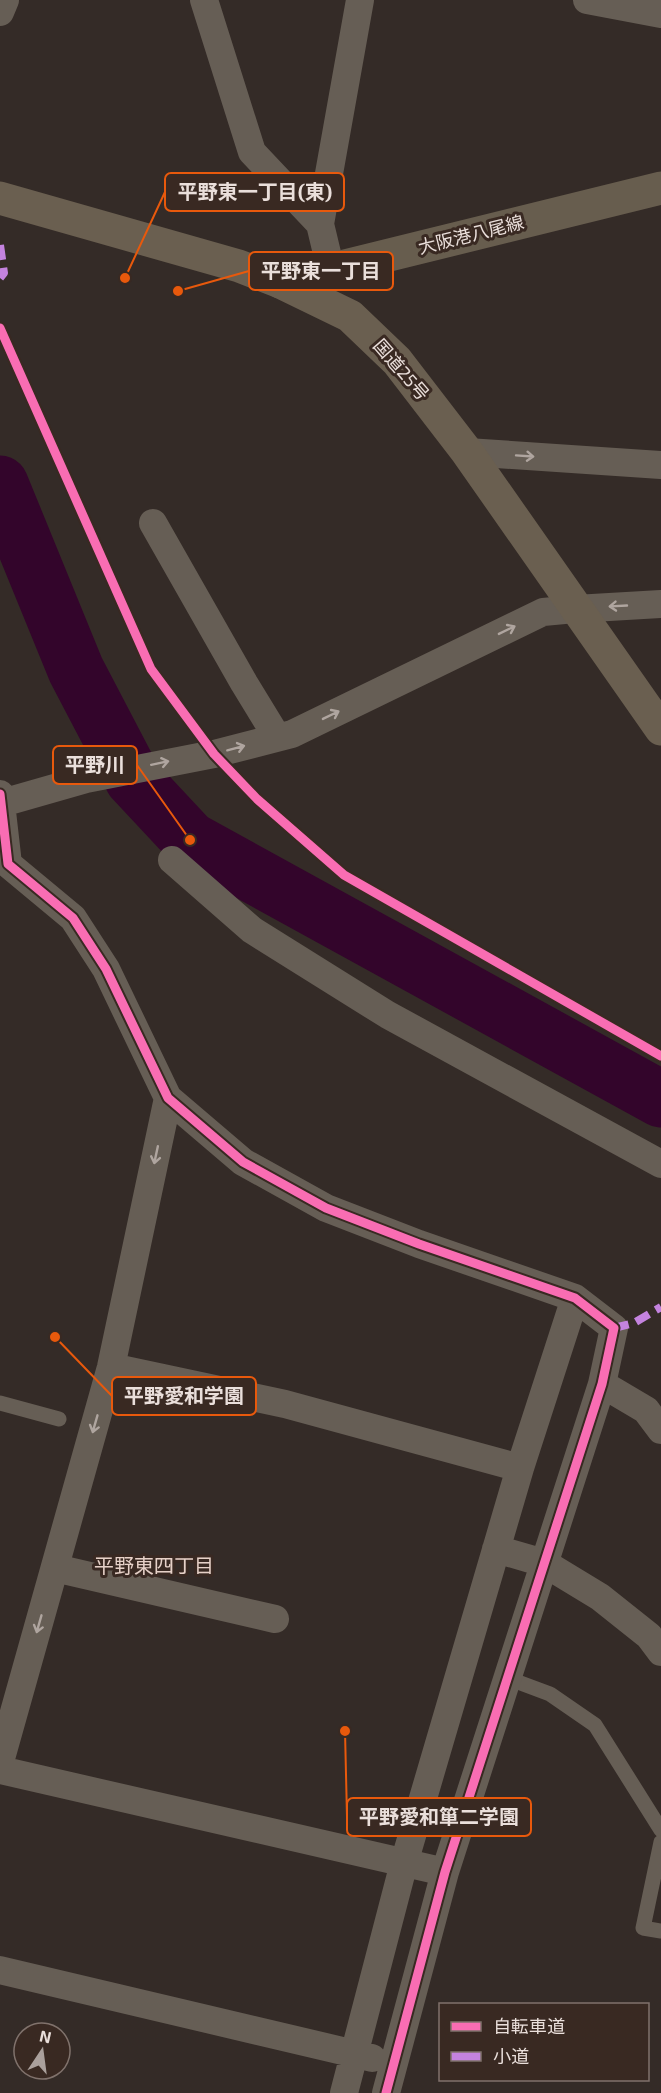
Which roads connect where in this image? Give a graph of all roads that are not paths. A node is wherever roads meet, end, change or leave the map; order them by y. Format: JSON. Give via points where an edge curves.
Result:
{"nodes":[{"id":1,"x":5,"y":0,"type":"edge"},
{"id":2,"x":204,"y":0,"type":"edge"},
{"id":3,"x":360,"y":0,"type":"edge"},
{"id":4,"x":587,"y":0,"type":"edge"},
{"id":5,"x":0,"y":12,"type":"edge"},
{"id":6,"x":661,"y":14,"type":"edge"},
{"id":7,"x":661,"y":188,"type":"edge"},
{"id":8,"x":0,"y":198,"type":"edge"},
{"id":9,"x":320,"y":224,"type":"junction"},
{"id":10,"x":331,"y":270,"type":"junction"},
{"id":11,"x":280,"y":282,"type":"junction"},
{"id":12,"x":467,"y":452,"type":"junction"},
{"id":13,"x":661,"y":465,"type":"edge"},
{"id":14,"x":153,"y":523,"type":"dead end"},
{"id":15,"x":661,"y":604,"type":"edge"},
{"id":16,"x":575,"y":609,"type":"junction"},
{"id":17,"x":661,"y":729,"type":"edge"},
{"id":18,"x":277,"y":737,"type":"junction"},
{"id":19,"x":1,"y":810,"type":"edge"},
{"id":20,"x":172,"y":860,"type":"dead end"},
{"id":21,"x":168,"y":1098,"type":"junction"},
{"id":22,"x":661,"y":1164,"type":"edge"},
{"id":23,"x":575,"y":1298,"type":"junction"},
{"id":24,"x":111,"y":1367,"type":"junction"},
{"id":25,"x":602,"y":1384,"type":"junction"},
{"id":26,"x":0,"y":1403,"type":"edge"},
{"id":27,"x":59,"y":1419,"type":"dead end"},
{"id":28,"x":661,"y":1430,"type":"edge"},
{"id":29,"x":519,"y":1468,"type":"junction"},
{"id":30,"x":496,"y":1549,"type":"junction"},
{"id":31,"x":544,"y":1563,"type":"junction"},
{"id":32,"x":55,"y":1568,"type":"junction"},
{"id":33,"x":276,"y":1619,"type":"dead end"},
{"id":34,"x":661,"y":1652,"type":"edge"},
{"id":35,"x":507,"y":1678,"type":"junction"},
{"id":36,"x":0,"y":1762,"type":"edge"},
{"id":37,"x":0,"y":1770,"type":"edge"},
{"id":38,"x":661,"y":1830,"type":"edge"},
{"id":39,"x":661,"y":1842,"type":"edge"},
{"id":40,"x":404,"y":1863,"type":"junction"},
{"id":41,"x":445,"y":1872,"type":"junction"},
{"id":42,"x":661,"y":1931,"type":"edge"},
{"id":43,"x":0,"y":1970,"type":"edge"},
{"id":44,"x":353,"y":2054,"type":"junction"},
{"id":45,"x":393,"y":2064,"type":"junction"},
{"id":46,"x":344,"y":2093,"type":"edge"},
{"id":47,"x":386,"y":2093,"type":"edge"}],
"edges":[{"from":1,"to":5,"type":"street"},
{"from":2,"to":9,"type":"street","via":[[252,152]]},
{"from":3,"to":9,"type":"street"},
{"from":4,"to":6,"type":"street"},
{"from":7,"to":10,"type":"main road","name":"大阪港八尾線"},
{"from":8,"to":11,"type":"highway","name":"国道25号","via":[[239,266]]},
{"from":9,"to":10,"type":"street"},
{"from":10,"to":11,"type":"main road","name":"大阪港八尾線"},
{"from":11,"to":12,"type":"highway","name":"国道25号","via":[[350,316],[397,360]]},
{"from":12,"to":13,"type":"street","one_way":true},
{"from":12,"to":16,"type":"highway","name":"国道25号"},
{"from":14,"to":18,"type":"street"},
{"from":15,"to":16,"type":"street","one_way":true},
{"from":16,"to":17,"type":"highway","name":"国道25号"},
{"from":18,"to":16,"type":"street","one_way":true,"via":[[292,734],[543,612]]},
{"from":19,"to":18,"type":"street","one_way":true,"via":[[86,779],[214,754]]},
{"from":19,"to":21,"type":"street","via":[[8,864],[73,918],[106,969]]},
{"from":20,"to":22,"type":"street","via":[[252,930],[388,1015]]},
{"from":21,"to":23,"type":"street","via":[[243,1162],[326,1208]]},
{"from":21,"to":24,"type":"street","one_way":true},
{"from":23,"to":25,"type":"street","via":[[614,1328]]},
{"from":23,"to":29,"type":"street"},
{"from":24,"to":29,"type":"street","via":[[285,1404]]},
{"from":24,"to":32,"type":"street","one_way":true},
{"from":25,"to":28,"type":"street","via":[[646,1410]]},
{"from":25,"to":31,"type":"street"},
{"from":26,"to":27,"type":"lane"},
{"from":29,"to":30,"type":"street"},
{"from":30,"to":31,"type":"street"},
{"from":30,"to":40,"type":"street"},
{"from":31,"to":34,"type":"street","via":[[600,1597],[649,1636]]},
{"from":31,"to":35,"type":"street"},
{"from":32,"to":33,"type":"street"},
{"from":32,"to":36,"type":"street","one_way":true},
{"from":35,"to":38,"type":"lane","via":[[550,1694],[595,1725]]},
{"from":35,"to":41,"type":"street"},
{"from":37,"to":40,"type":"street"},
{"from":39,"to":42,"type":"lane","via":[[643,1928]]},
{"from":40,"to":41,"type":"street"},
{"from":40,"to":44,"type":"street"},
{"from":41,"to":45,"type":"street"},
{"from":43,"to":44,"type":"street"},
{"from":44,"to":45,"type":"street"},
{"from":44,"to":46,"type":"street"},
{"from":45,"to":47,"type":"street"}]}
